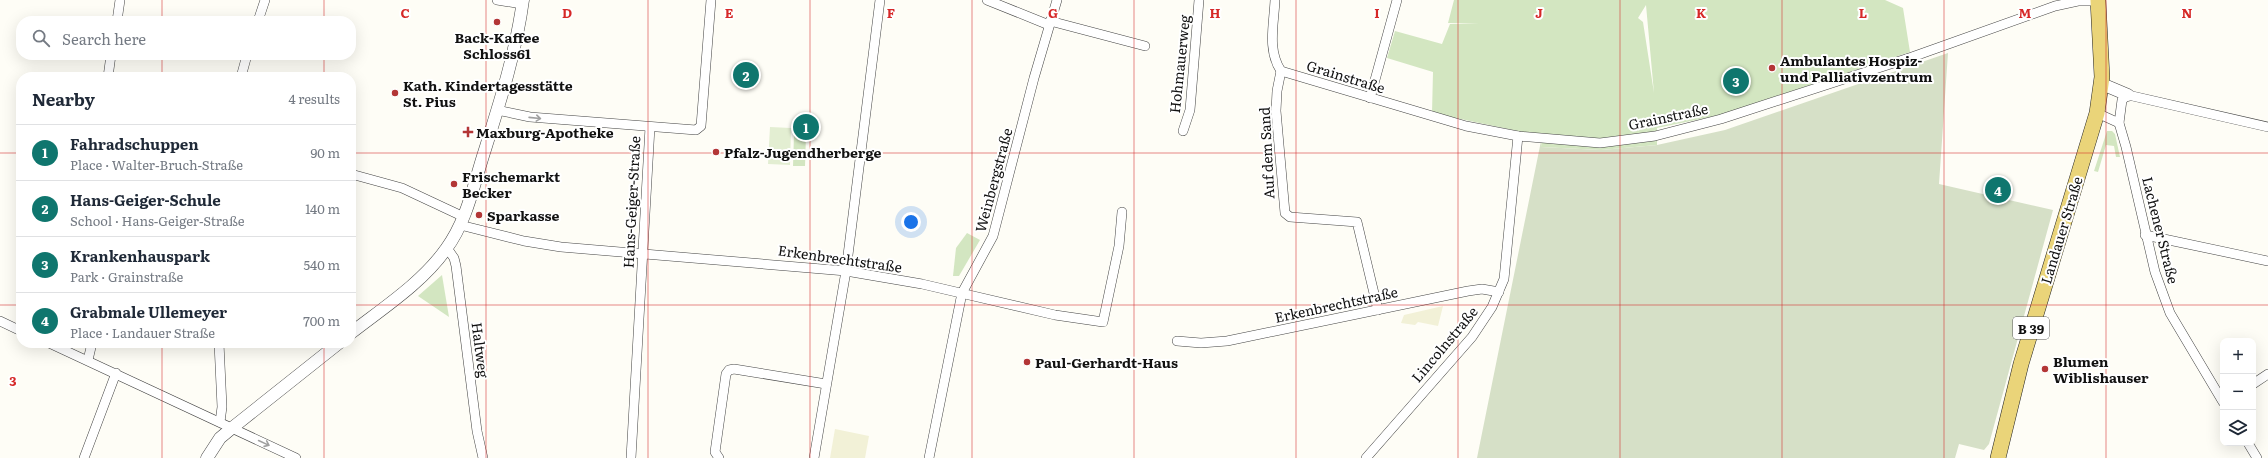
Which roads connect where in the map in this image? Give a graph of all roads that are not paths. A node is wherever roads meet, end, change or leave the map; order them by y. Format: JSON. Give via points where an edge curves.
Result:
{"nodes":[{"id":1,"x":120,"y":0,"type":"edge"},
{"id":2,"x":265,"y":0,"type":"edge"},
{"id":3,"x":497,"y":0,"type":"edge"},
{"id":4,"x":711,"y":0,"type":"edge"},
{"id":5,"x":880,"y":0,"type":"edge"},
{"id":6,"x":987,"y":0,"type":"edge"},
{"id":7,"x":1057,"y":0,"type":"edge"},
{"id":8,"x":1199,"y":0,"type":"edge"},
{"id":9,"x":1275,"y":0,"type":"edge"},
{"id":10,"x":1397,"y":0,"type":"edge"},
{"id":11,"x":2098,"y":0,"type":"edge"},
{"id":12,"x":522,"y":2,"type":"edge"},
{"id":13,"x":118,"y":16,"type":"edge"},
{"id":14,"x":260,"y":16,"type":"edge"},
{"id":15,"x":1050,"y":23,"type":"junction"},
{"id":16,"x":1145,"y":46,"type":"dead end"},
{"id":17,"x":110,"y":60,"type":"edge"},
{"id":18,"x":246,"y":60,"type":"edge"},
{"id":19,"x":1281,"y":71,"type":"junction"},
{"id":20,"x":109,"y":72,"type":"edge"},
{"id":21,"x":243,"y":72,"type":"edge"},
{"id":22,"x":2101,"y":89,"type":"junction"},
{"id":23,"x":2128,"y":95,"type":"junction"},
{"id":24,"x":1370,"y":98,"type":"junction"},
{"id":25,"x":497,"y":110,"type":"junction"},
{"id":26,"x":2097,"y":112,"type":"junction"},
{"id":27,"x":2119,"y":123,"type":"junction"},
{"id":28,"x":650,"y":127,"type":"junction"},
{"id":29,"x":2268,"y":127,"type":"edge"},
{"id":30,"x":1183,"y":131,"type":"dead end"},
{"id":31,"x":1518,"y":136,"type":"junction"},
{"id":32,"x":356,"y":175,"type":"edge"},
{"id":33,"x":1122,"y":212,"type":"dead end"},
{"id":34,"x":462,"y":221,"type":"junction"},
{"id":35,"x":2145,"y":235,"type":"junction"},
{"id":36,"x":447,"y":248,"type":"junction"},
{"id":37,"x":642,"y":254,"type":"junction"},
{"id":38,"x":2268,"y":261,"type":"edge"},
{"id":39,"x":846,"y":270,"type":"junction"},
{"id":40,"x":1500,"y":292,"type":"junction"},
{"id":41,"x":962,"y":293,"type":"junction"},
{"id":42,"x":1378,"y":310,"type":"junction"},
{"id":43,"x":0,"y":321,"type":"edge"},
{"id":44,"x":16,"y":329,"type":"edge"},
{"id":45,"x":356,"y":330,"type":"edge"},
{"id":46,"x":1177,"y":341,"type":"dead end"},
{"id":47,"x":60,"y":348,"type":"edge"},
{"id":48,"x":91,"y":348,"type":"edge"},
{"id":49,"x":219,"y":348,"type":"edge"},
{"id":50,"x":333,"y":348,"type":"edge"},
{"id":51,"x":88,"y":360,"type":"junction"},
{"id":52,"x":116,"y":374,"type":"junction"},
{"id":53,"x":2268,"y":374,"type":"edge"},
{"id":54,"x":2256,"y":382,"type":"edge"},
{"id":55,"x":826,"y":384,"type":"junction"},
{"id":56,"x":2220,"y":397,"type":"edge"},
{"id":57,"x":220,"y":422,"type":"junction"},
{"id":58,"x":232,"y":428,"type":"junction"},
{"id":59,"x":2250,"y":446,"type":"edge"},
{"id":60,"x":84,"y":458,"type":"edge"},
{"id":61,"x":207,"y":458,"type":"edge"},
{"id":62,"x":296,"y":458,"type":"edge"},
{"id":63,"x":483,"y":458,"type":"edge"},
{"id":64,"x":631,"y":458,"type":"edge"},
{"id":65,"x":719,"y":458,"type":"edge"},
{"id":66,"x":814,"y":458,"type":"edge"},
{"id":67,"x":929,"y":458,"type":"edge"},
{"id":68,"x":1366,"y":458,"type":"edge"},
{"id":69,"x":1998,"y":458,"type":"edge"},
{"id":70,"x":2257,"y":458,"type":"edge"}],
"edges":[{"from":1,"to":13,"type":"street"},
{"from":2,"to":14,"type":"street"},
{"from":3,"to":12,"type":"street"},
{"from":4,"to":28,"type":"street","name":"Hans-Geiger-Straße","via":[[701,126],[696,130]]},
{"from":5,"to":39,"type":"street"},
{"from":6,"to":15,"type":"street"},
{"from":7,"to":15,"type":"street","name":"Weinbergstraße"},
{"from":8,"to":30,"type":"street","name":"Hohmauerweg","via":[[1190,110]]},
{"from":9,"to":19,"type":"street","via":[[1272,52],[1274,61]]},
{"from":10,"to":24,"type":"street"},
{"from":11,"to":22,"type":"main road","name":"Landauer Straße","number":"B 39"},
{"from":11,"to":31,"type":"street","name":"Grainstraße","via":[[2055,6],[1912,57],[1743,112],[1656,136],[1600,143]]},
{"from":12,"to":25,"type":"street","via":[[511,59]]},
{"from":15,"to":16,"type":"street"},
{"from":15,"to":41,"type":"street","name":"Weinbergstraße","via":[[993,236]]},
{"from":17,"to":20,"type":"street"},
{"from":18,"to":21,"type":"street"},
{"from":19,"to":24,"type":"street","name":"Grainstraße"},
{"from":19,"to":42,"type":"street","name":"Auf dem Sand","via":[[1276,111],[1285,213],[1290,217],[1357,222]]},
{"from":22,"to":23,"type":"street"},
{"from":22,"to":26,"type":"main road","name":"Landauer Straße","number":"B 39"},
{"from":23,"to":27,"type":"street","via":[[2122,100]]},
{"from":23,"to":29,"type":"street"},
{"from":24,"to":31,"type":"street","name":"Grainstraße","via":[[1466,126]]},
{"from":25,"to":28,"type":"street","one_way":true,"via":[[530,117]]},
{"from":25,"to":34,"type":"street"},
{"from":26,"to":27,"type":"street"},
{"from":26,"to":69,"type":"main road","name":"Landauer Straße","number":"B 39","via":[[2023,357]]},
{"from":27,"to":35,"type":"street","name":"Lachener Straße"},
{"from":28,"to":37,"type":"street","name":"Hans-Geiger-Straße"},
{"from":31,"to":40,"type":"street","name":"Lincolnstraße","via":[[1506,265]]},
{"from":32,"to":34,"type":"street","name":"Erkenbrechtstraße","via":[[402,188]]},
{"from":33,"to":41,"type":"street","name":"Erkenbrechtstraße","via":[[1119,246],[1103,322],[1055,315]]},
{"from":34,"to":36,"type":"street"},
{"from":34,"to":37,"type":"street","name":"Erkenbrechtstraße","via":[[524,241]]},
{"from":35,"to":38,"type":"street"},
{"from":35,"to":56,"type":"street","name":"Lachener Straße","via":[[2166,304]]},
{"from":36,"to":45,"type":"street","via":[[425,273]]},
{"from":36,"to":63,"type":"street","name":"Haltweg","via":[[456,266],[477,431]]},
{"from":37,"to":39,"type":"street","name":"Erkenbrechtstraße"},
{"from":37,"to":64,"type":"street","name":"Hans-Geiger-Straße"},
{"from":39,"to":41,"type":"street","name":"Erkenbrechtstraße"},
{"from":39,"to":55,"type":"street"},
{"from":40,"to":42,"type":"street","name":"Erkenbrechtstraße","via":[[1482,289],[1468,291]]},
{"from":40,"to":68,"type":"street","name":"Lincolnstraße","via":[[1472,337]]},
{"from":41,"to":67,"type":"street","name":"Weinbergstraße"},
{"from":42,"to":46,"type":"street","name":"Erkenbrechtstraße","via":[[1227,341]]},
{"from":43,"to":44,"type":"street"},
{"from":47,"to":51,"type":"street"},
{"from":48,"to":51,"type":"street"},
{"from":49,"to":57,"type":"street","via":[[222,407]]},
{"from":50,"to":58,"type":"street"},
{"from":51,"to":52,"type":"street"},
{"from":52,"to":57,"type":"street"},
{"from":52,"to":60,"type":"street"},
{"from":53,"to":54,"type":"street"},
{"from":55,"to":65,"type":"street","via":[[729,370],[726,374],[715,452]]},
{"from":55,"to":66,"type":"street"},
{"from":57,"to":58,"type":"street"},
{"from":58,"to":61,"type":"street","via":[[220,438]]},
{"from":58,"to":62,"type":"street","one_way":true},
{"from":59,"to":70,"type":"street"}]}
